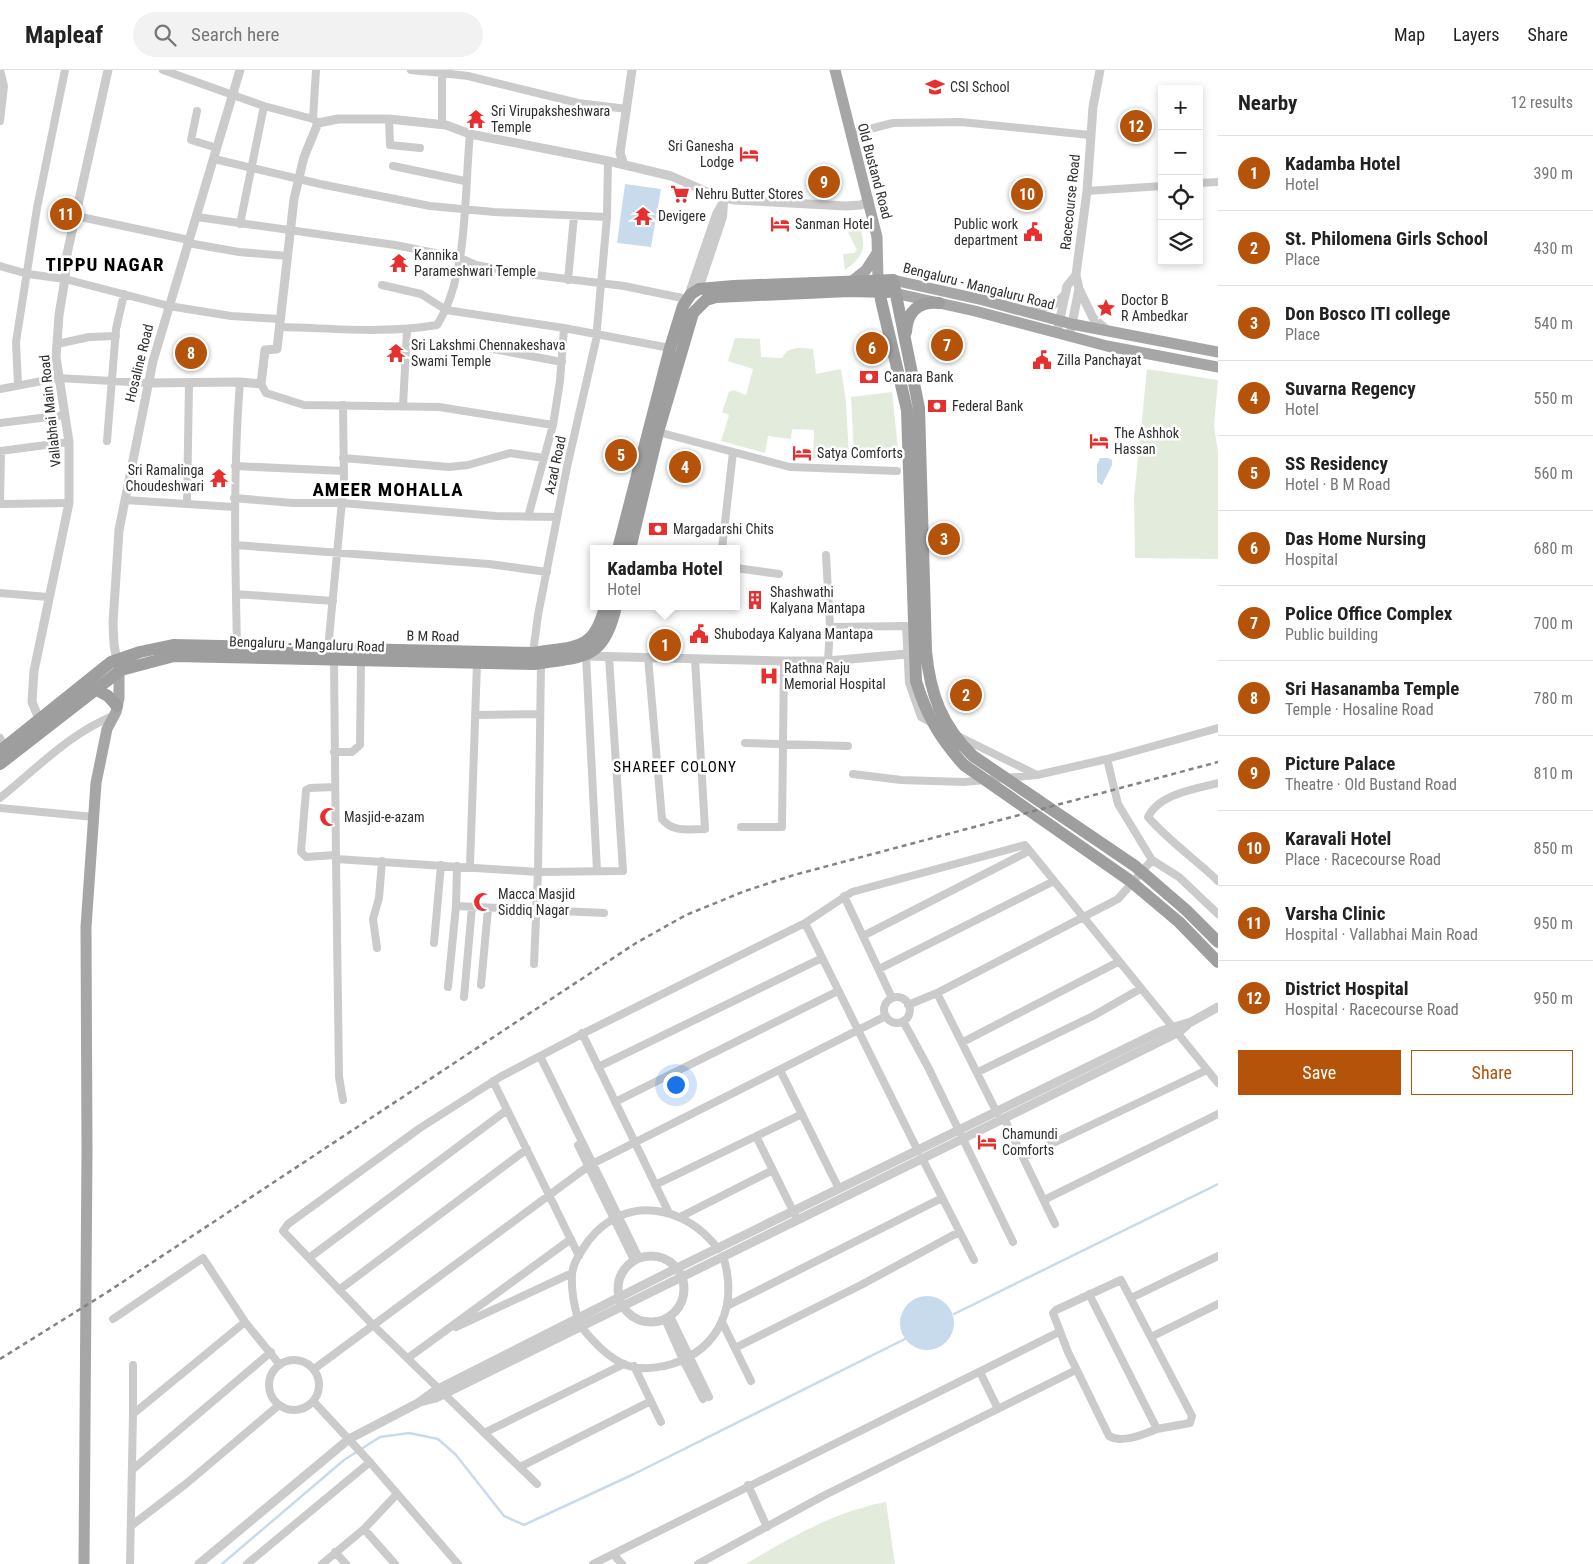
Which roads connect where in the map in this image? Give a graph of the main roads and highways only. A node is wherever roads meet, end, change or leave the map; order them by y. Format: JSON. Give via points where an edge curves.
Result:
{"nodes":[{"id":1,"x":835,"y":70,"type":"edge"},
{"id":2,"x":878,"y":251,"type":"junction"},
{"id":3,"x":852,"y":280,"type":"junction"},
{"id":4,"x":879,"y":286,"type":"junction"},
{"id":5,"x":894,"y":286,"type":"junction"},
{"id":6,"x":690,"y":303,"type":"junction"},
{"id":7,"x":939,"y":303,"type":"junction"},
{"id":8,"x":906,"y":347,"type":"junction"},
{"id":9,"x":1218,"y":352,"type":"edge"},
{"id":10,"x":1218,"y":366,"type":"edge"},
{"id":11,"x":619,"y":545,"type":"edge"},
{"id":12,"x":631,"y":545,"type":"edge"},
{"id":13,"x":604,"y":610,"type":"edge"},
{"id":14,"x":615,"y":610,"type":"edge"},
{"id":15,"x":237,"y":651,"type":"joint"},
{"id":16,"x":331,"y":655,"type":"junction"},
{"id":17,"x":537,"y":658,"type":"junction"},
{"id":18,"x":119,"y":665,"type":"junction"},
{"id":19,"x":96,"y":689,"type":"junction"},
{"id":20,"x":115,"y":711,"type":"junction"},
{"id":21,"x":2,"y":746,"type":"edge"},
{"id":22,"x":0,"y":764,"type":"edge"},
{"id":23,"x":1218,"y":942,"type":"edge"},
{"id":24,"x":1218,"y":962,"type":"edge"},
{"id":25,"x":84,"y":1564,"type":"edge"}],
"edges":[{"from":1,"to":2,"type":"main road","name":"Old Bustand Road","via":[[869,200]]},
{"from":2,"to":3,"type":"main road","via":[[866,270]]},
{"from":2,"to":4,"type":"main road","name":"Old Bustand Road"},
{"from":3,"to":4,"type":"highway","name":"Bengaluru - Mangaluru Road"},
{"from":3,"to":6,"type":"highway","name":"Bengaluru - Mangaluru Road","via":[[699,290]]},
{"from":4,"to":5,"type":"highway","name":"Bengaluru - Mangaluru Road"},
{"from":4,"to":6,"type":"highway","name":"Bengaluru - Mangaluru Road","via":[[716,297]]},
{"from":4,"to":24,"type":"highway","via":[[907,410],[916,681],[934,728],[964,765],[1133,883],[1179,922]]},
{"from":5,"to":7,"type":"main road","name":"Bengaluru - Mangaluru Road"},
{"from":5,"to":8,"type":"highway"},
{"from":5,"to":9,"type":"main road","name":"Bengaluru - Mangaluru Road","via":[[983,300],[1066,322]]},
{"from":6,"to":11,"type":"highway","via":[[670,348]]},
{"from":6,"to":12,"type":"highway","via":[[693,313],[658,432]]},
{"from":7,"to":8,"type":"highway","via":[[928,302],[912,311],[906,323]]},
{"from":7,"to":10,"type":"main road","name":"Bengaluru - Mangaluru Road","via":[[1107,346]]},
{"from":8,"to":23,"type":"highway","via":[[919,408],[926,652],[929,678],[948,726],[973,756],[1142,873]]},
{"from":13,"to":17,"type":"highway","name":"B M Road","via":[[590,640],[582,646]]},
{"from":14,"to":17,"type":"highway","name":"Bengaluru - Mangaluru Road","via":[[612,624],[598,648],[586,656]]},
{"from":15,"to":16,"type":"highway","name":"B M Road"},
{"from":15,"to":18,"type":"highway","name":"Bengaluru - Mangaluru Road"},
{"from":16,"to":17,"type":"highway","name":"B M Road"},
{"from":16,"to":17,"type":"highway","name":"Bengaluru - Mangaluru Road","via":[[361,661],[477,663]]},
{"from":18,"to":19,"type":"highway","name":"Bengaluru - Mangaluru Road"},
{"from":18,"to":20,"type":"main road"},
{"from":18,"to":21,"type":"highway"},
{"from":19,"to":20,"type":"highway"},
{"from":19,"to":22,"type":"highway","name":"Bengaluru - Mangaluru Road"},
{"from":20,"to":25,"type":"main road","via":[[107,728],[96,783],[86,927],[88,1150]]}]}
